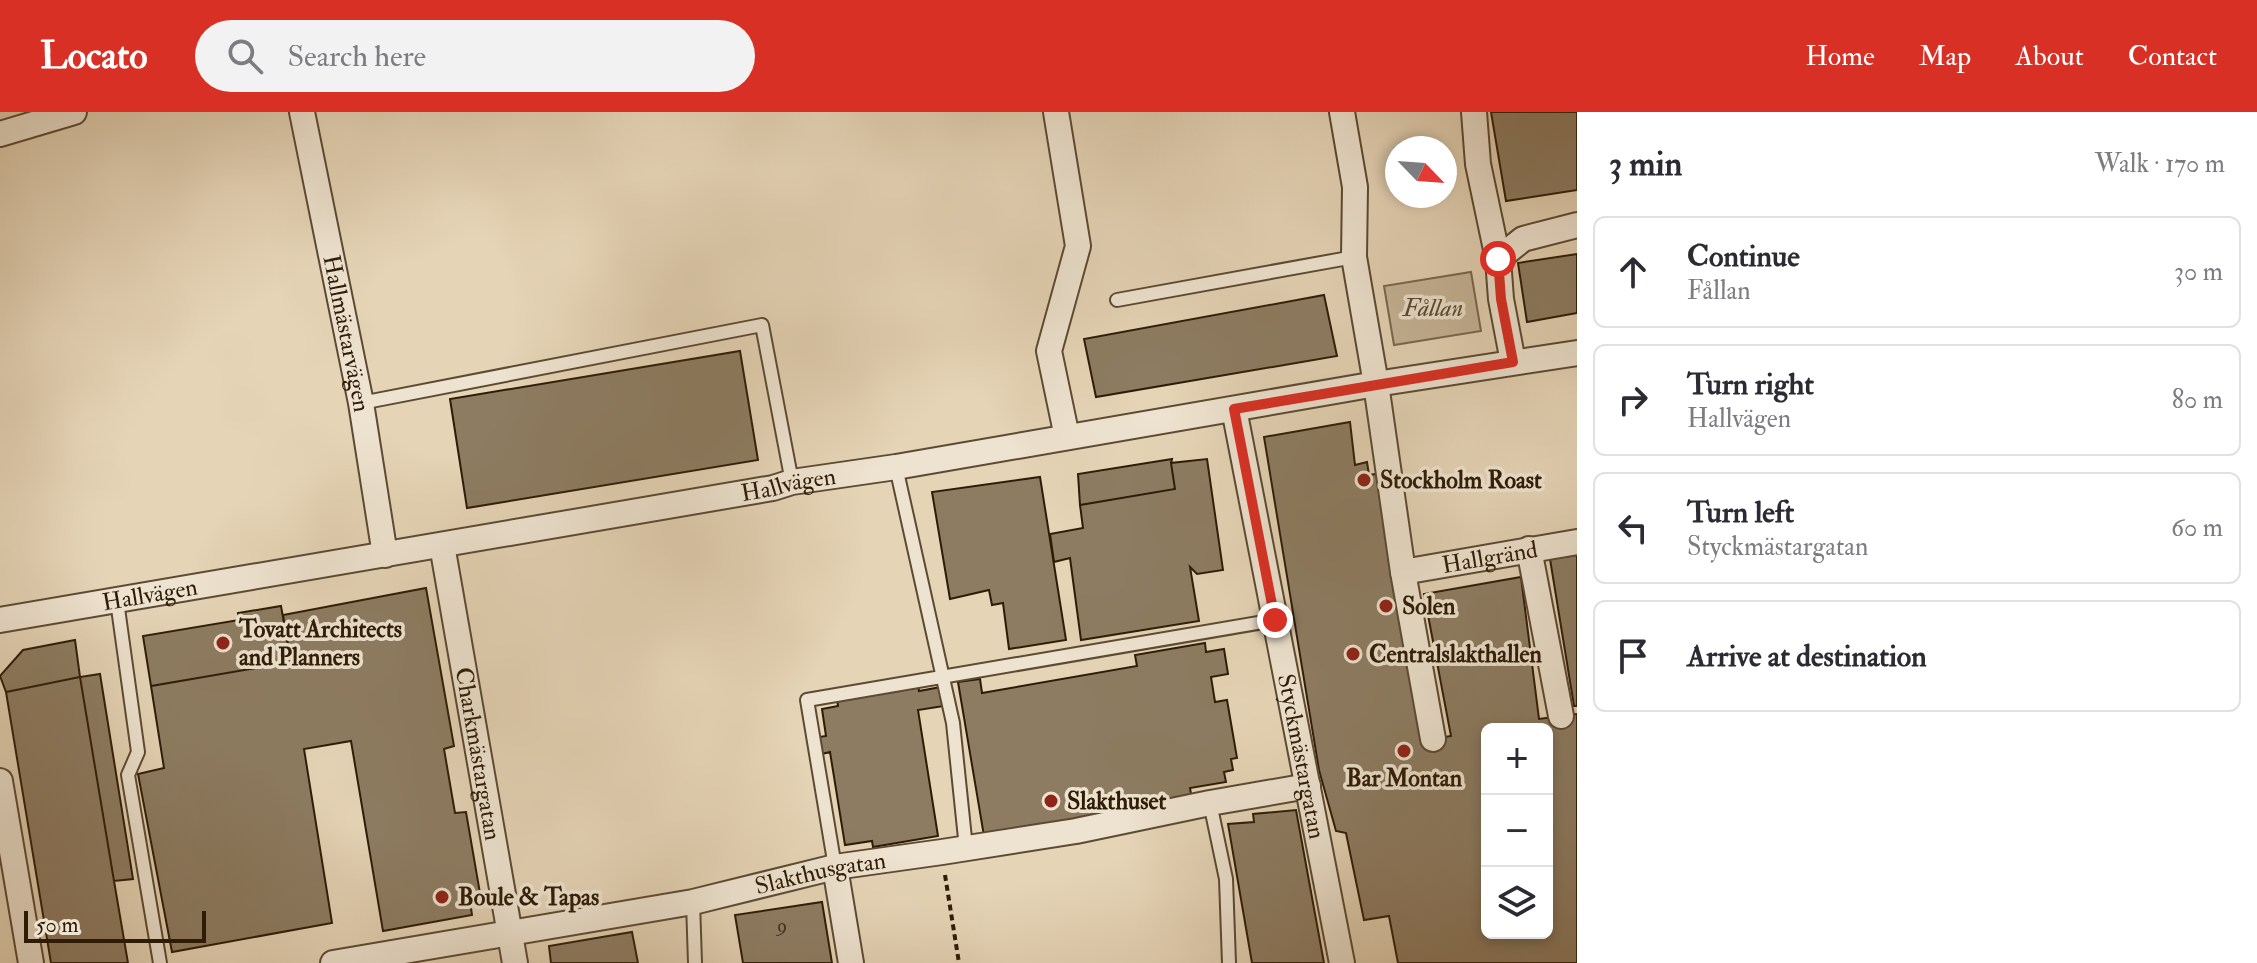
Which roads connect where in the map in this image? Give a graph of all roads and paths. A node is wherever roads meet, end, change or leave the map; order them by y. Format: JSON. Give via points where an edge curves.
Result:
{"nodes":[{"id":1,"x":74,"y":112,"type":"edge"},
{"id":2,"x":302,"y":112,"type":"edge"},
{"id":3,"x":1056,"y":112,"type":"edge"},
{"id":4,"x":1342,"y":112,"type":"edge"},
{"id":5,"x":1474,"y":112,"type":"edge"},
{"id":6,"x":0,"y":134,"type":"edge"},
{"id":7,"x":1577,"y":225,"type":"edge"},
{"id":8,"x":1354,"y":257,"type":"junction"},
{"id":9,"x":1498,"y":259,"type":"junction"},
{"id":10,"x":1117,"y":300,"type":"dead end"},
{"id":11,"x":1577,"y":353,"type":"edge"},
{"id":12,"x":1513,"y":362,"type":"junction"},
{"id":13,"x":1376,"y":384,"type":"junction"},
{"id":14,"x":361,"y":403,"type":"junction"},
{"id":15,"x":1234,"y":409,"type":"junction"},
{"id":16,"x":1067,"y":437,"type":"junction"},
{"id":17,"x":896,"y":467,"type":"junction"},
{"id":18,"x":792,"y":482,"type":"junction"},
{"id":19,"x":1577,"y":542,"type":"edge"},
{"id":20,"x":442,"y":545,"type":"junction"},
{"id":21,"x":1529,"y":549,"type":"junction"},
{"id":22,"x":385,"y":555,"type":"junction"},
{"id":23,"x":1403,"y":572,"type":"junction"},
{"id":24,"x":117,"y":601,"type":"junction"},
{"id":25,"x":0,"y":620,"type":"edge"},
{"id":26,"x":1275,"y":620,"type":"junction"},
{"id":27,"x":943,"y":675,"type":"junction"},
{"id":28,"x":1561,"y":716,"type":"dead end"},
{"id":29,"x":1433,"y":739,"type":"dead end"},
{"id":30,"x":0,"y":781,"type":"edge"},
{"id":31,"x":1308,"y":786,"type":"junction"},
{"id":32,"x":1210,"y":803,"type":"junction"},
{"id":33,"x":966,"y":848,"type":"junction"},
{"id":34,"x":942,"y":852,"type":"junction"},
{"id":35,"x":835,"y":867,"type":"junction"},
{"id":36,"x":693,"y":902,"type":"junction"},
{"id":37,"x":510,"y":933,"type":"junction"},
{"id":38,"x":31,"y":963,"type":"edge"},
{"id":39,"x":160,"y":963,"type":"edge"},
{"id":40,"x":333,"y":963,"type":"edge"},
{"id":41,"x":515,"y":963,"type":"edge"},
{"id":42,"x":695,"y":963,"type":"edge"},
{"id":43,"x":851,"y":963,"type":"edge"},
{"id":44,"x":959,"y":963,"type":"edge"},
{"id":45,"x":1229,"y":963,"type":"edge"},
{"id":46,"x":1342,"y":963,"type":"edge"}],
"edges":[{"from":1,"to":6,"type":"street"},
{"from":2,"to":14,"type":"street","name":"Hallmästarvägen"},
{"from":3,"to":16,"type":"street","via":[[1078,246],[1049,351]]},
{"from":4,"to":8,"type":"street","via":[[1355,187]]},
{"from":5,"to":9,"type":"street","via":[[1478,164]]},
{"from":7,"to":9,"type":"street","via":[[1523,239]]},
{"from":8,"to":10,"type":"lane"},
{"from":8,"to":13,"type":"street"},
{"from":9,"to":12,"type":"street"},
{"from":11,"to":12,"type":"street","name":"Hallvägen"},
{"from":12,"to":13,"type":"street","name":"Hallvägen"},
{"from":13,"to":15,"type":"street","name":"Hallvägen"},
{"from":13,"to":23,"type":"street"},
{"from":14,"to":18,"type":"lane","via":[[762,325]]},
{"from":14,"to":22,"type":"street","name":"Hallmästarvägen"},
{"from":15,"to":16,"type":"street","name":"Hallvägen"},
{"from":15,"to":26,"type":"street","name":"Styckmästargatan"},
{"from":16,"to":17,"type":"street","name":"Hallvägen"},
{"from":17,"to":18,"type":"street","name":"Hallvägen"},
{"from":17,"to":27,"type":"lane"},
{"from":18,"to":20,"type":"street","name":"Hallvägen"},
{"from":19,"to":21,"type":"street","name":"Hallgränd"},
{"from":20,"to":22,"type":"street","name":"Hallvägen"},
{"from":20,"to":37,"type":"street","name":"Charkmästargatan"},
{"from":21,"to":23,"type":"street","name":"Hallgränd"},
{"from":21,"to":28,"type":"street"},
{"from":22,"to":24,"type":"street","name":"Hallvägen"},
{"from":23,"to":29,"type":"street"},
{"from":24,"to":25,"type":"street","name":"Hallvägen"},
{"from":24,"to":39,"type":"lane","via":[[138,752],[128,775]]},
{"from":26,"to":27,"type":"lane"},
{"from":26,"to":31,"type":"street","name":"Styckmästargatan"},
{"from":27,"to":33,"type":"lane"},
{"from":27,"to":35,"type":"lane","via":[[807,700]]},
{"from":30,"to":38,"type":"street"},
{"from":31,"to":32,"type":"street","name":"Slakthusgatan"},
{"from":31,"to":46,"type":"street","name":"Styckmästargatan"},
{"from":32,"to":33,"type":"street","name":"Slakthusgatan"},
{"from":32,"to":45,"type":"lane","via":[[1226,879]]},
{"from":33,"to":34,"type":"street","name":"Slakthusgatan"},
{"from":34,"to":35,"type":"street","name":"Slakthusgatan"},
{"from":34,"to":44,"type":"path"},
{"from":35,"to":36,"type":"street","name":"Slakthusgatan"},
{"from":35,"to":43,"type":"street"},
{"from":36,"to":37,"type":"street","name":"Slakthusgatan"},
{"from":36,"to":42,"type":"lane"},
{"from":37,"to":40,"type":"street","name":"Slakthusgatan"},
{"from":37,"to":41,"type":"street","name":"Charkmästargatan"}]}
